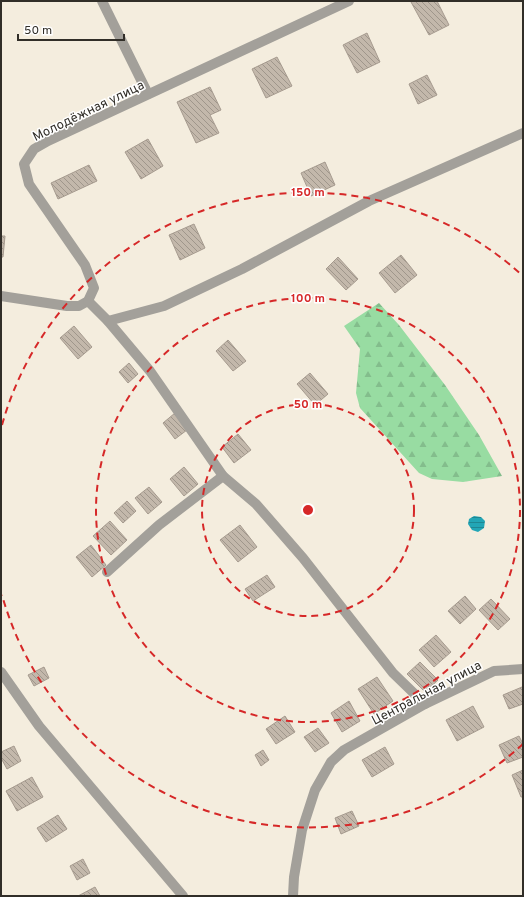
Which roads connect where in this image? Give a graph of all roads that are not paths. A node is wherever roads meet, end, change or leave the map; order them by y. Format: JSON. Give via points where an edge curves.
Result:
{"nodes":[{"id":1,"x":102,"y":1,"type":"edge"},
{"id":2,"x":349,"y":1,"type":"edge"},
{"id":3,"x":148,"y":94,"type":"junction"},
{"id":4,"x":523,"y":133,"type":"edge"},
{"id":5,"x":1,"y":296,"type":"edge"},
{"id":6,"x":88,"y":301,"type":"junction"},
{"id":7,"x":108,"y":321,"type":"junction"},
{"id":8,"x":222,"y":476,"type":"junction"},
{"id":9,"x":107,"y":572,"type":"dead end"},
{"id":10,"x":523,"y":669,"type":"edge"},
{"id":11,"x":1,"y":672,"type":"edge"},
{"id":12,"x":425,"y":704,"type":"junction"},
{"id":13,"x":293,"y":895,"type":"edge"},
{"id":14,"x":183,"y":896,"type":"edge"}],
"edges":[{"from":1,"to":3,"type":"street"},
{"from":2,"to":3,"type":"street","name":"Молодёжная улица"},
{"from":3,"to":6,"type":"street","name":"Молодёжная улица","via":[[48,141],[34,149],[24,164],[29,184],[85,265],[94,288]]},
{"from":4,"to":7,"type":"street","via":[[370,201],[242,269],[164,306]]},
{"from":5,"to":6,"type":"street","via":[[67,306],[79,306]]},
{"from":6,"to":7,"type":"street"},
{"from":7,"to":8,"type":"street","via":[[150,371]]},
{"from":8,"to":9,"type":"street"},
{"from":8,"to":12,"type":"street","via":[[256,504],[303,558],[393,673]]},
{"from":10,"to":12,"type":"street","name":"Центральная улица","via":[[494,671]]},
{"from":11,"to":14,"type":"street","via":[[39,726]]},
{"from":12,"to":13,"type":"street","name":"Центральная улица","via":[[344,750],[332,762],[315,790],[302,830]]}]}
